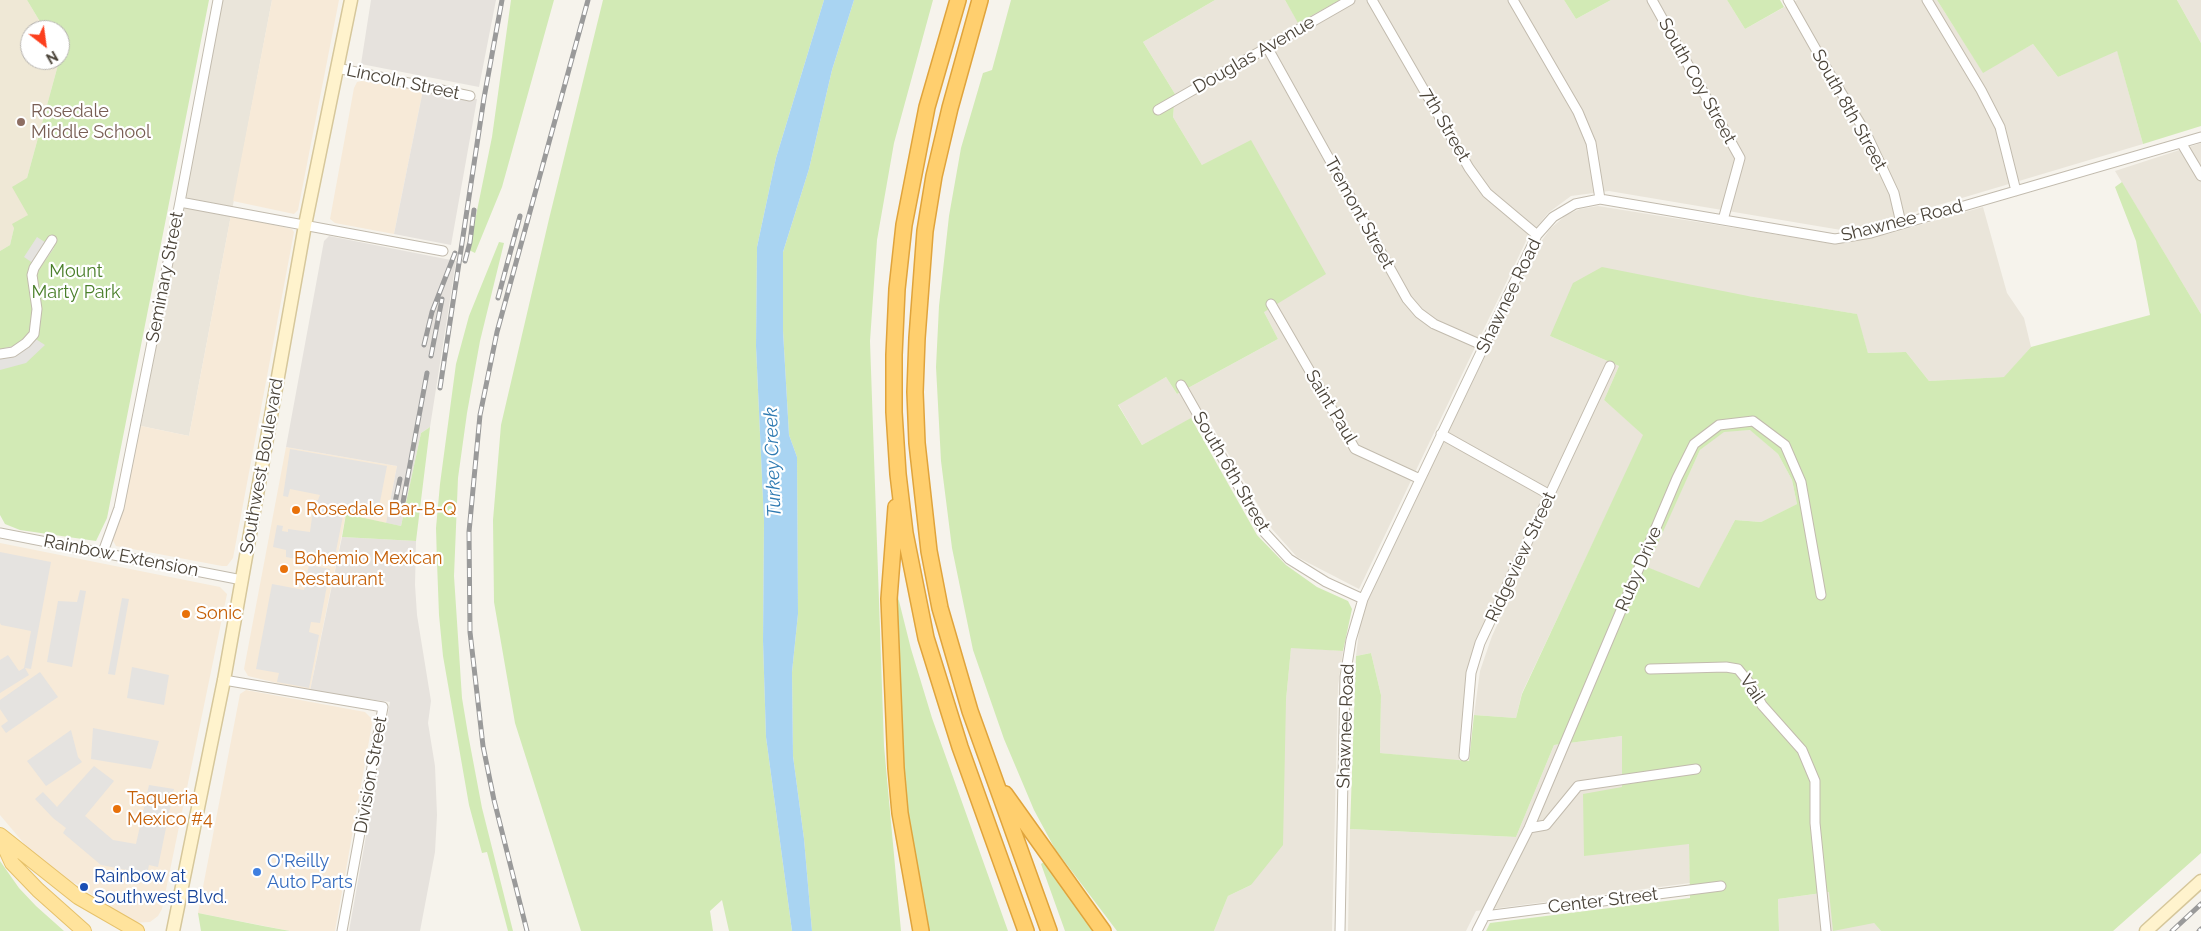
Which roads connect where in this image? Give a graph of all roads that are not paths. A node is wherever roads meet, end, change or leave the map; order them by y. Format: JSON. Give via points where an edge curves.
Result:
{"nodes":[{"id":1,"x":218,"y":0,"type":"edge"},
{"id":2,"x":351,"y":0,"type":"edge"},
{"id":3,"x":958,"y":0,"type":"edge"},
{"id":4,"x":980,"y":0,"type":"edge"},
{"id":5,"x":1350,"y":0,"type":"edge"},
{"id":6,"x":1372,"y":0,"type":"edge"},
{"id":7,"x":1513,"y":0,"type":"edge"},
{"id":8,"x":1652,"y":0,"type":"edge"},
{"id":9,"x":1788,"y":0,"type":"edge"},
{"id":10,"x":1927,"y":0,"type":"edge"},
{"id":11,"x":1267,"y":47,"type":"junction"},
{"id":12,"x":337,"y":68,"type":"junction"},
{"id":13,"x":470,"y":96,"type":"dead end"},
{"id":14,"x":1158,"y":110,"type":"dead end"},
{"id":15,"x":2201,"y":137,"type":"edge"},
{"id":16,"x":2182,"y":144,"type":"junction"},
{"id":17,"x":2201,"y":176,"type":"edge"},
{"id":18,"x":2016,"y":191,"type":"junction"},
{"id":19,"x":1600,"y":199,"type":"junction"},
{"id":20,"x":180,"y":202,"type":"junction"},
{"id":21,"x":1723,"y":220,"type":"junction"},
{"id":22,"x":1901,"y":223,"type":"junction"},
{"id":23,"x":305,"y":226,"type":"junction"},
{"id":24,"x":1537,"y":235,"type":"junction"},
{"id":25,"x":52,"y":240,"type":"dead end"},
{"id":26,"x":443,"y":251,"type":"dead end"},
{"id":27,"x":1271,"y":304,"type":"dead end"},
{"id":28,"x":1484,"y":346,"type":"junction"},
{"id":29,"x":0,"y":354,"type":"edge"},
{"id":30,"x":1610,"y":366,"type":"dead end"},
{"id":31,"x":1181,"y":385,"type":"dead end"},
{"id":32,"x":1441,"y":434,"type":"junction"},
{"id":33,"x":898,"y":474,"type":"junction"},
{"id":34,"x":1420,"y":479,"type":"junction"},
{"id":35,"x":1550,"y":495,"type":"junction"},
{"id":36,"x":1,"y":532,"type":"edge"},
{"id":37,"x":103,"y":552,"type":"junction"},
{"id":38,"x":242,"y":580,"type":"junction"},
{"id":39,"x":1821,"y":595,"type":"dead end"},
{"id":40,"x":1363,"y":599,"type":"junction"},
{"id":41,"x":1650,"y":669,"type":"dead end"},
{"id":42,"x":224,"y":680,"type":"junction"},
{"id":43,"x":1464,"y":756,"type":"dead end"},
{"id":44,"x":1696,"y":769,"type":"dead end"},
{"id":45,"x":995,"y":782,"type":"junction"},
{"id":46,"x":1529,"y":828,"type":"junction"},
{"id":47,"x":0,"y":836,"type":"edge"},
{"id":48,"x":2201,"y":881,"type":"edge"},
{"id":49,"x":1722,"y":886,"type":"dead end"},
{"id":50,"x":1485,"y":916,"type":"junction"},
{"id":51,"x":84,"y":931,"type":"edge"},
{"id":52,"x":137,"y":931,"type":"edge"},
{"id":53,"x":173,"y":931,"type":"edge"},
{"id":54,"x":342,"y":931,"type":"edge"},
{"id":55,"x":921,"y":931,"type":"edge"},
{"id":56,"x":1026,"y":931,"type":"edge"},
{"id":57,"x":1049,"y":931,"type":"edge"},
{"id":58,"x":1103,"y":931,"type":"edge"},
{"id":59,"x":1340,"y":931,"type":"edge"},
{"id":60,"x":1477,"y":931,"type":"edge"},
{"id":61,"x":1826,"y":931,"type":"edge"},
{"id":62,"x":2146,"y":931,"type":"edge"}],
"edges":[{"from":1,"to":20,"type":"street","name":"Seminary Street"},
{"from":2,"to":12,"type":"main road","name":"Southwest Boulevard"},
{"from":3,"to":33,"type":"highway","via":[[927,108],[904,225],[894,355]]},
{"from":4,"to":45,"type":"highway","via":[[934,176],[920,285],[915,392],[929,552],[940,608]]},
{"from":5,"to":11,"type":"street","name":"Douglas Avenue"},
{"from":6,"to":24,"type":"street","name":"7th Street","via":[[1486,193]]},
{"from":7,"to":19,"type":"street","via":[[1578,112],[1591,143]]},
{"from":8,"to":21,"type":"street","name":"South Coy Street","via":[[1740,158]]},
{"from":9,"to":22,"type":"street","name":"South 8th Street","via":[[1866,133],[1894,193]]},
{"from":10,"to":18,"type":"street","via":[[2000,127]]},
{"from":11,"to":14,"type":"street","name":"Douglas Avenue"},
{"from":11,"to":28,"type":"street","name":"Tremont Street","via":[[1408,299],[1419,314],[1434,324]]},
{"from":12,"to":13,"type":"street","name":"Lincoln Street"},
{"from":12,"to":23,"type":"main road","name":"Southwest Boulevard"},
{"from":15,"to":16,"type":"street","name":"Shawnee Road"},
{"from":16,"to":17,"type":"street"},
{"from":16,"to":18,"type":"street","name":"Shawnee Road"},
{"from":18,"to":22,"type":"street","name":"Shawnee Road"},
{"from":19,"to":21,"type":"street","name":"Shawnee Road"},
{"from":19,"to":24,"type":"street","name":"Shawnee Road","via":[[1575,204],[1553,217]]},
{"from":20,"to":23,"type":"street"},
{"from":20,"to":37,"type":"street","name":"Seminary Street","via":[[119,508]]},
{"from":21,"to":22,"type":"street","name":"Shawnee Road","via":[[1835,239],[1871,233]]},
{"from":23,"to":26,"type":"street"},
{"from":23,"to":38,"type":"main road","name":"Southwest Boulevard"},
{"from":24,"to":28,"type":"street","name":"Shawnee Road"},
{"from":25,"to":29,"type":"street","via":[[32,275],[37,309],[34,334],[13,352]]},
{"from":27,"to":34,"type":"street","name":"Saint Paul","via":[[1355,449]]},
{"from":28,"to":32,"type":"street","name":"Shawnee Road"},
{"from":30,"to":35,"type":"street","name":"Ridgeview Street"},
{"from":31,"to":40,"type":"street","name":"South 6th Street","via":[[1265,533],[1289,559],[1326,582]]},
{"from":32,"to":34,"type":"street","name":"Shawnee Road"},
{"from":32,"to":35,"type":"street"},
{"from":33,"to":55,"type":"highway","via":[[889,599],[896,758],[900,813]]},
{"from":33,"to":56,"type":"highway","via":[[914,582],[929,647],[960,747]]},
{"from":34,"to":40,"type":"street","name":"Shawnee Road"},
{"from":35,"to":43,"type":"street","name":"Ridgeview Street","via":[[1480,643],[1471,674]]},
{"from":36,"to":37,"type":"street","name":"Rainbow Extension"},
{"from":37,"to":38,"type":"street","name":"Rainbow Extension"},
{"from":38,"to":42,"type":"main road","name":"Southwest Boulevard"},
{"from":39,"to":46,"type":"street","name":"Ruby Drive","via":[[1801,482],[1785,445],[1753,422],[1719,425],[1694,444],[1677,478]]},
{"from":40,"to":59,"type":"street","name":"Shawnee Road","via":[[1345,677]]},
{"from":41,"to":61,"type":"street","name":"Vail","via":[[1738,669],[1762,705],[1802,750],[1815,782],[1815,823]]},
{"from":42,"to":53,"type":"main road","name":"Southwest Boulevard"},
{"from":42,"to":54,"type":"street","name":"Division Street","via":[[383,707]]},
{"from":44,"to":46,"type":"street","via":[[1578,786],[1546,825]]},
{"from":45,"to":57,"type":"highway"},
{"from":45,"to":58,"type":"highway"},
{"from":46,"to":50,"type":"street","name":"Ruby Drive"},
{"from":47,"to":51,"type":"main road","via":[[12,863]]},
{"from":47,"to":52,"type":"main road","via":[[78,896]]},
{"from":48,"to":62,"type":"main road"},
{"from":49,"to":50,"type":"street","name":"Center Street"},
{"from":50,"to":60,"type":"street","name":"Ruby Drive"}]}
